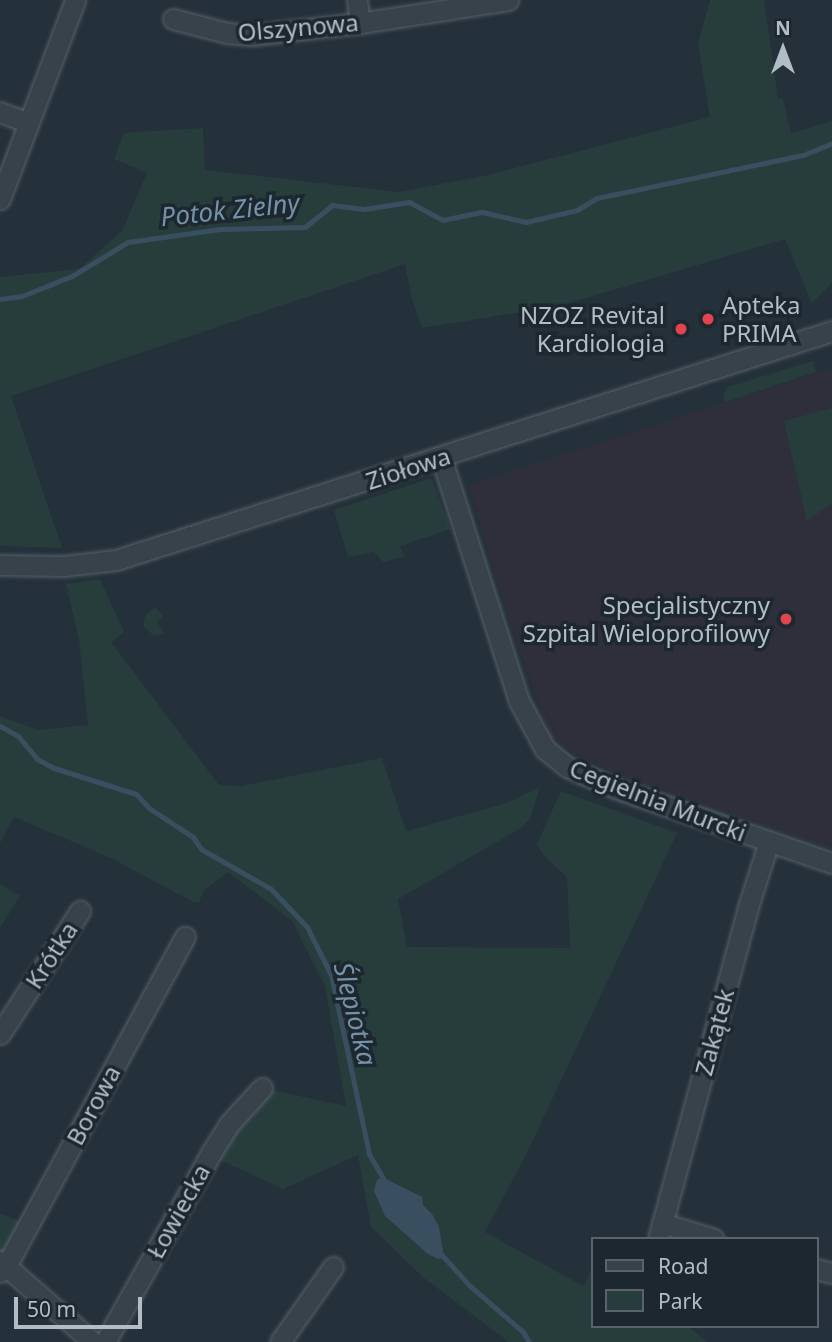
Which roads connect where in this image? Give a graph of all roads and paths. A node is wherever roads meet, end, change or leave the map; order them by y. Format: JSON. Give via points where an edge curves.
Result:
{"nodes":[{"id":1,"x":75,"y":0,"type":"edge"},
{"id":2,"x":357,"y":0,"type":"edge"},
{"id":3,"x":508,"y":0,"type":"edge"},
{"id":4,"x":173,"y":19,"type":"dead end"},
{"id":5,"x":360,"y":23,"type":"junction"},
{"id":6,"x":0,"y":112,"type":"edge"},
{"id":7,"x":28,"y":122,"type":"junction"},
{"id":8,"x":0,"y":199,"type":"edge"},
{"id":9,"x":832,"y":315,"type":"edge"},
{"id":10,"x":832,"y":331,"type":"edge"},
{"id":11,"x":811,"y":339,"type":"junction"},
{"id":12,"x":442,"y":457,"type":"junction"},
{"id":13,"x":0,"y":565,"type":"edge"},
{"id":14,"x":769,"y":841,"type":"junction"},
{"id":15,"x":832,"y":863,"type":"edge"},
{"id":16,"x":80,"y":911,"type":"dead end"},
{"id":17,"x":185,"y":937,"type":"dead end"},
{"id":18,"x":0,"y":1034,"type":"edge"},
{"id":19,"x":262,"y":1088,"type":"dead end"},
{"id":20,"x":660,"y":1231,"type":"edge"},
{"id":21,"x":700,"y":1237,"type":"edge"},
{"id":22,"x":2,"y":1267,"type":"edge"},
{"id":23,"x":332,"y":1267,"type":"dead end"},
{"id":24,"x":93,"y":1342,"type":"edge"},
{"id":25,"x":105,"y":1342,"type":"edge"},
{"id":26,"x":280,"y":1342,"type":"edge"}],
"edges":[{"from":1,"to":7,"type":"street"},
{"from":2,"to":5,"type":"street"},
{"from":3,"to":5,"type":"street","name":"Olszynowa"},
{"from":4,"to":5,"type":"street","name":"Olszynowa","via":[[252,35]]},
{"from":6,"to":7,"type":"street"},
{"from":7,"to":8,"type":"street"},
{"from":9,"to":11,"type":"street"},
{"from":10,"to":11,"type":"street","name":"Ziołowa"},
{"from":11,"to":12,"type":"street","name":"Ziołowa"},
{"from":12,"to":13,"type":"street","name":"Ziołowa","via":[[116,560],[64,566]]},
{"from":12,"to":14,"type":"street","name":"Cegielnia Murcki","via":[[519,701],[545,749],[567,767],[618,789]]},
{"from":14,"to":15,"type":"street","name":"Cegielnia Murcki"},
{"from":14,"to":20,"type":"street","name":"Zakątek"},
{"from":16,"to":18,"type":"street","name":"Krótka"},
{"from":17,"to":22,"type":"street","name":"Borowa"},
{"from":19,"to":25,"type":"street","name":"Łowiecka","via":[[229,1124],[211,1153]]},
{"from":20,"to":21,"type":"street","name":"Zakątek"},
{"from":22,"to":24,"type":"street"},
{"from":23,"to":26,"type":"street"}]}
